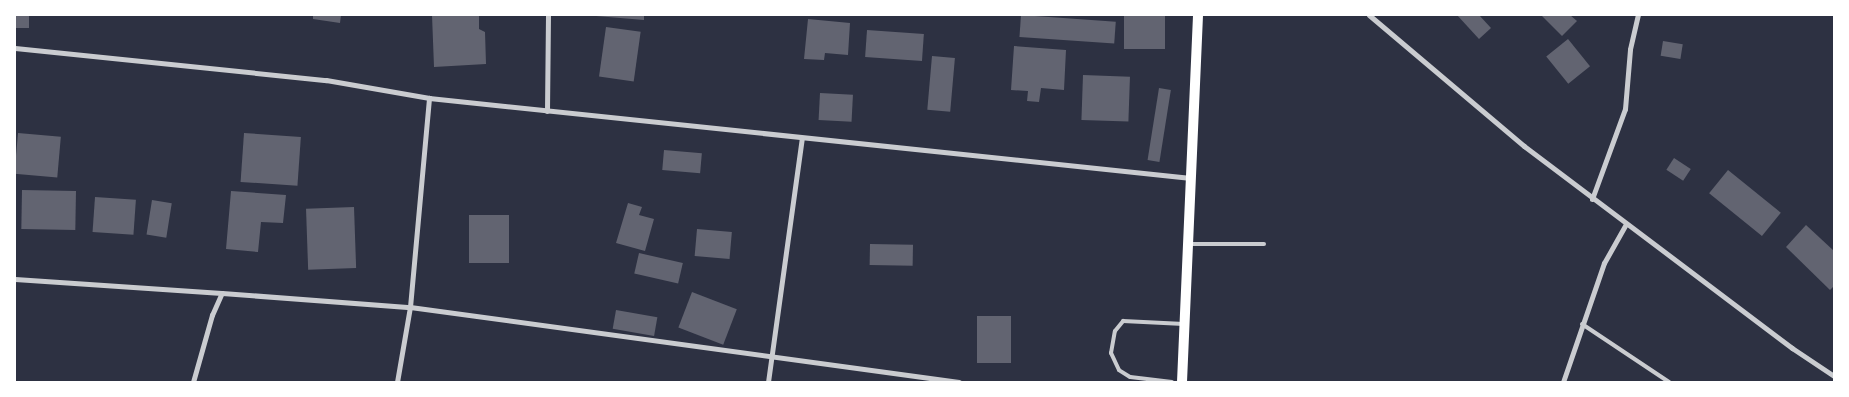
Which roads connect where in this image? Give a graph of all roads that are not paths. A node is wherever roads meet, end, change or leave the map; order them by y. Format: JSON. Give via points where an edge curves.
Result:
{"nodes":[{"id":1,"x":548,"y":15,"type":"edge"},
{"id":2,"x":1198,"y":15,"type":"edge"},
{"id":3,"x":1369,"y":15,"type":"edge"},
{"id":4,"x":1638,"y":15,"type":"edge"},
{"id":5,"x":15,"y":48,"type":"edge"},
{"id":6,"x":430,"y":98,"type":"junction"},
{"id":7,"x":547,"y":111,"type":"junction"},
{"id":8,"x":802,"y":138,"type":"junction"},
{"id":9,"x":1191,"y":178,"type":"junction"},
{"id":10,"x":1592,"y":199,"type":"junction"},
{"id":11,"x":1626,"y":224,"type":"junction"},
{"id":12,"x":1187,"y":244,"type":"junction"},
{"id":13,"x":1264,"y":244,"type":"dead end"},
{"id":14,"x":15,"y":279,"type":"edge"},
{"id":15,"x":222,"y":293,"type":"junction"},
{"id":16,"x":410,"y":307,"type":"junction"},
{"id":17,"x":1184,"y":324,"type":"junction"},
{"id":18,"x":1582,"y":324,"type":"junction"},
{"id":19,"x":772,"y":359,"type":"junction"},
{"id":20,"x":1834,"y":376,"type":"edge"},
{"id":21,"x":193,"y":382,"type":"edge"},
{"id":22,"x":397,"y":382,"type":"edge"},
{"id":23,"x":768,"y":382,"type":"edge"},
{"id":24,"x":959,"y":382,"type":"edge"},
{"id":25,"x":1172,"y":382,"type":"edge"},
{"id":26,"x":1182,"y":382,"type":"edge"},
{"id":27,"x":1563,"y":382,"type":"edge"},
{"id":28,"x":1669,"y":382,"type":"edge"}],
"edges":[{"from":1,"to":7,"type":"street"},
{"from":2,"to":9,"type":"main road"},
{"from":3,"to":10,"type":"street"},
{"from":4,"to":10,"type":"street","via":[[1630,49],[1625,109]]},
{"from":5,"to":6,"type":"street","via":[[326,80]]},
{"from":6,"to":7,"type":"street"},
{"from":6,"to":16,"type":"street"},
{"from":7,"to":8,"type":"street"},
{"from":8,"to":9,"type":"street"},
{"from":8,"to":19,"type":"street"},
{"from":9,"to":12,"type":"main road"},
{"from":10,"to":11,"type":"street"},
{"from":11,"to":18,"type":"street","via":[[1604,263]]},
{"from":11,"to":20,"type":"street"},
{"from":12,"to":13,"type":"lane"},
{"from":12,"to":17,"type":"main road"},
{"from":14,"to":15,"type":"street"},
{"from":15,"to":16,"type":"street"},
{"from":15,"to":21,"type":"street","via":[[212,315]]},
{"from":16,"to":19,"type":"street"},
{"from":16,"to":22,"type":"street"},
{"from":17,"to":25,"type":"lane","via":[[1123,321],[1115,331],[1111,353],[1119,370],[1130,377]]},
{"from":17,"to":26,"type":"main road"},
{"from":18,"to":27,"type":"street"},
{"from":18,"to":28,"type":"lane"},
{"from":19,"to":23,"type":"street"},
{"from":19,"to":24,"type":"street"}]}
